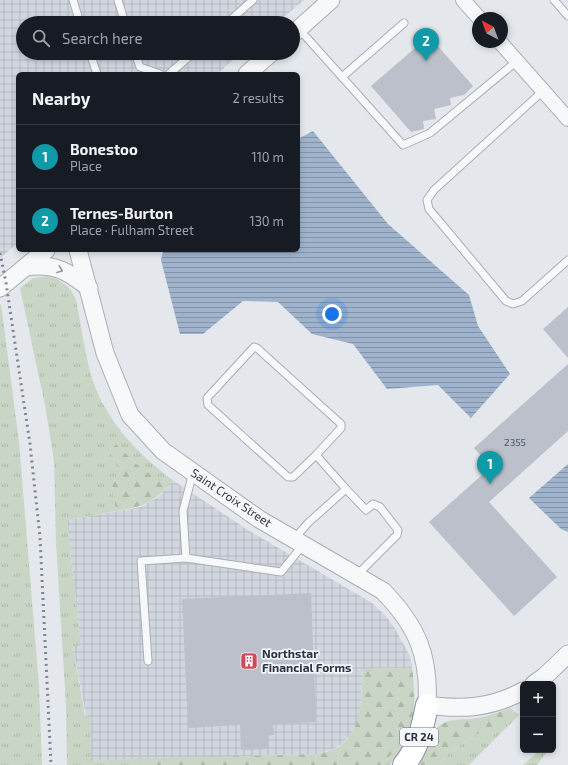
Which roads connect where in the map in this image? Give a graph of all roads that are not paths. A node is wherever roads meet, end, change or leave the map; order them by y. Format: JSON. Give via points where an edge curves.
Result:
{"nodes":[{"id":1,"x":72,"y":0,"type":"edge"},
{"id":2,"x":118,"y":0,"type":"edge"},
{"id":3,"x":253,"y":0,"type":"edge"},
{"id":4,"x":463,"y":0,"type":"edge"},
{"id":5,"x":554,"y":0,"type":"edge"},
{"id":6,"x":324,"y":2,"type":"edge"},
{"id":7,"x":474,"y":12,"type":"edge"},
{"id":8,"x":78,"y":16,"type":"edge"},
{"id":9,"x":124,"y":16,"type":"edge"},
{"id":10,"x":235,"y":16,"type":"edge"},
{"id":11,"x":568,"y":16,"type":"edge"},
{"id":12,"x":404,"y":23,"type":"dead end"},
{"id":13,"x":300,"y":27,"type":"edge"},
{"id":14,"x":300,"y":35,"type":"edge"},
{"id":15,"x":505,"y":48,"type":"edge"},
{"id":16,"x":92,"y":60,"type":"edge"},
{"id":17,"x":138,"y":60,"type":"edge"},
{"id":18,"x":185,"y":60,"type":"edge"},
{"id":19,"x":263,"y":60,"type":"edge"},
{"id":20,"x":517,"y":61,"type":"junction"},
{"id":21,"x":96,"y":72,"type":"edge"},
{"id":22,"x":154,"y":72,"type":"edge"},
{"id":23,"x":171,"y":72,"type":"edge"},
{"id":24,"x":249,"y":72,"type":"edge"},
{"id":25,"x":342,"y":77,"type":"junction"},
{"id":26,"x":543,"y":91,"type":"junction"},
{"id":27,"x":568,"y":119,"type":"edge"},
{"id":28,"x":44,"y":252,"type":"edge"},
{"id":29,"x":79,"y":252,"type":"edge"},
{"id":30,"x":568,"y":260,"type":"edge"},
{"id":31,"x":26,"y":268,"type":"junction"},
{"id":32,"x":0,"y":288,"type":"edge"},
{"id":33,"x":89,"y":288,"type":"junction"},
{"id":34,"x":316,"y":455,"type":"junction"},
{"id":35,"x":193,"y":472,"type":"junction"},
{"id":36,"x":346,"y":489,"type":"junction"},
{"id":37,"x":298,"y":542,"type":"junction"},
{"id":38,"x":186,"y":558,"type":"junction"},
{"id":39,"x":356,"y":575,"type":"junction"},
{"id":40,"x":568,"y":654,"type":"edge"},
{"id":41,"x":148,"y":662,"type":"dead end"},
{"id":42,"x":538,"y":681,"type":"edge"},
{"id":43,"x":520,"y":692,"type":"edge"},
{"id":44,"x":427,"y":705,"type":"junction"},
{"id":45,"x":404,"y":765,"type":"edge"}],
"edges":[{"from":1,"to":8,"type":"lane"},
{"from":2,"to":9,"type":"lane"},
{"from":3,"to":10,"type":"lane"},
{"from":4,"to":7,"type":"street"},
{"from":5,"to":11,"type":"lane"},
{"from":6,"to":13,"type":"street"},
{"from":12,"to":25,"type":"lane"},
{"from":14,"to":25,"type":"lane"},
{"from":15,"to":20,"type":"street"},
{"from":16,"to":21,"type":"lane"},
{"from":17,"to":22,"type":"lane","via":[[140,67]]},
{"from":18,"to":23,"type":"lane"},
{"from":19,"to":24,"type":"street"},
{"from":20,"to":25,"type":"lane","via":[[430,133],[403,145]]},
{"from":20,"to":26,"type":"street"},
{"from":26,"to":27,"type":"street"},
{"from":26,"to":30,"type":"lane","via":[[434,190],[427,200],[428,209],[506,301],[513,304],[522,300]]},
{"from":28,"to":31,"type":"street"},
{"from":29,"to":33,"type":"street","name":"Saint Croix Street","number":"CR 24"},
{"from":31,"to":32,"type":"street"},
{"from":31,"to":33,"type":"street","one_way":true,"via":[[48,266],[58,269]]},
{"from":33,"to":35,"type":"street","name":"Saint Croix Street","number":"CR 24","via":[[105,353],[130,415],[163,451]]},
{"from":34,"to":34,"type":"lane","via":[[293,477],[288,477],[208,405],[207,398],[254,347],[341,424]]},
{"from":34,"to":36,"type":"lane"},
{"from":35,"to":37,"type":"street","name":"Saint Croix Street","number":"CR 24","via":[[259,519]]},
{"from":35,"to":38,"type":"lane","via":[[183,511]]},
{"from":36,"to":37,"type":"lane","via":[[308,523]]},
{"from":36,"to":39,"type":"lane","via":[[366,510],[373,504],[380,507],[398,530],[397,535]]},
{"from":37,"to":38,"type":"lane","via":[[281,572]]},
{"from":37,"to":39,"type":"street","name":"Saint Croix Street","number":"CR 24"},
{"from":38,"to":41,"type":"lane","via":[[141,561]]},
{"from":39,"to":44,"type":"street","name":"Saint Croix Street","number":"CR 24","via":[[383,591],[410,623],[420,643],[425,662]]},
{"from":40,"to":42,"type":"street"},
{"from":43,"to":44,"type":"street","via":[[490,704],[469,708]]},
{"from":44,"to":45,"type":"highway","number":"CR 24","via":[[423,726]]}]}
